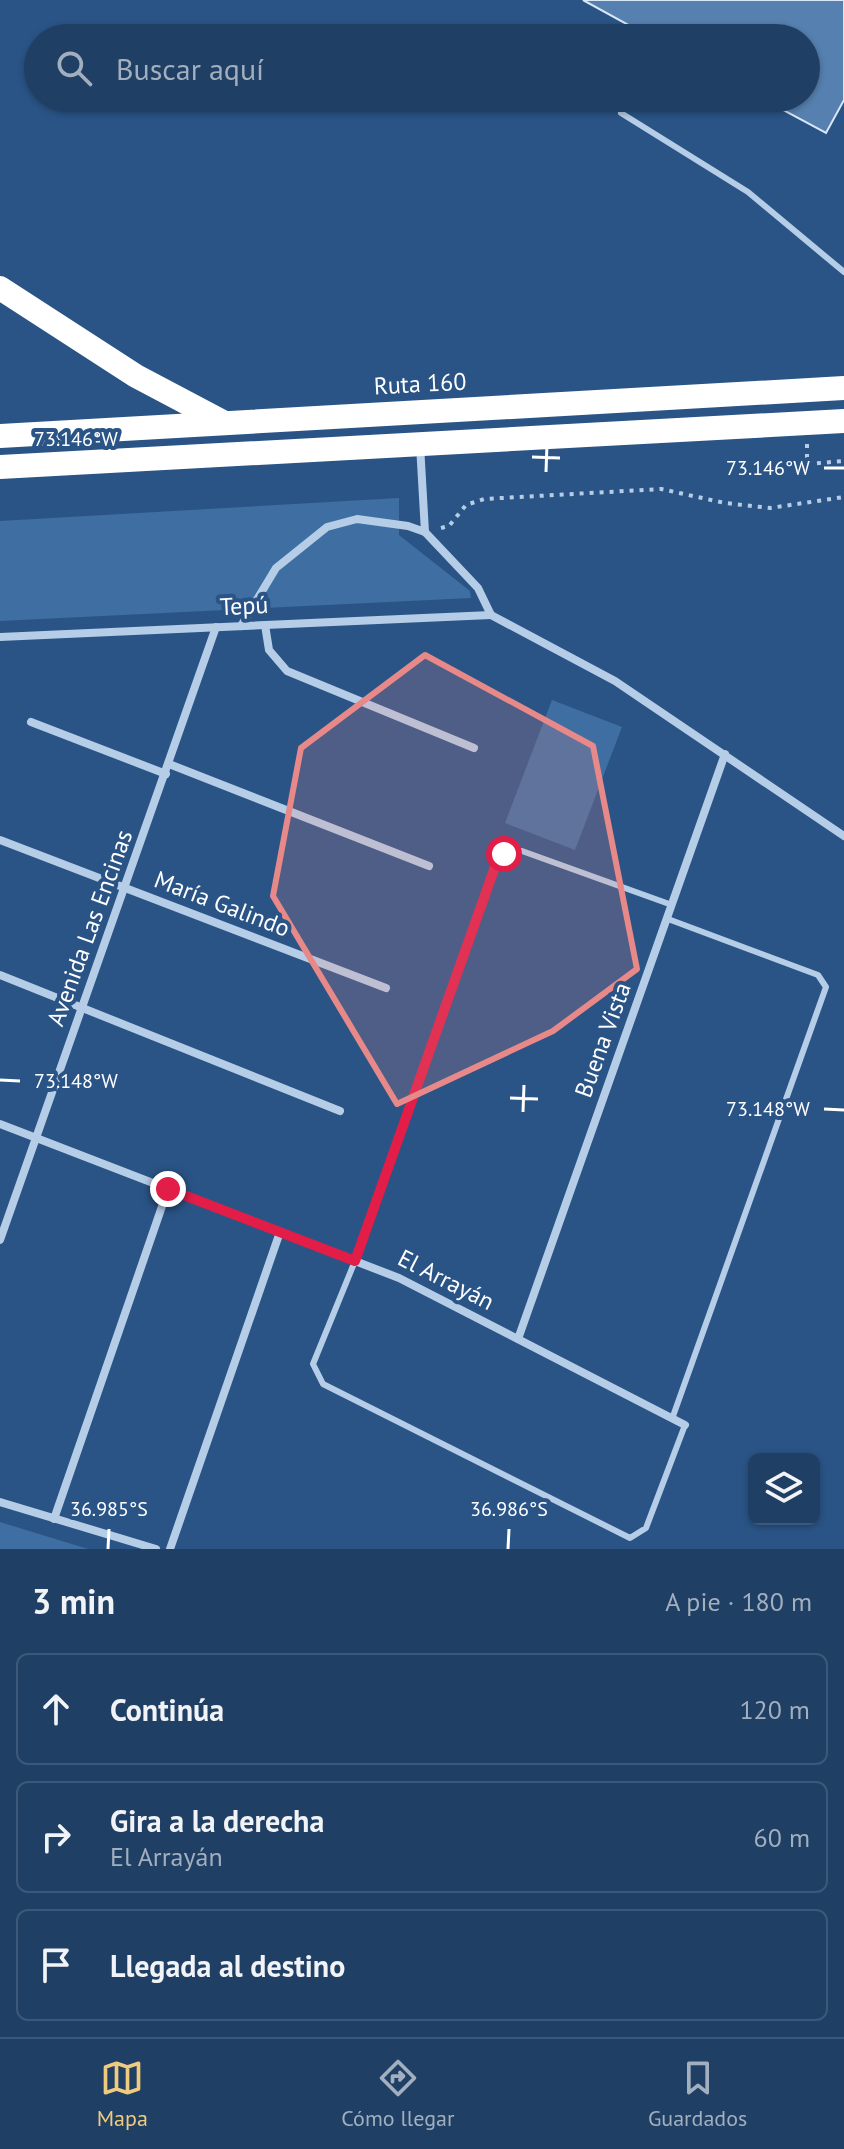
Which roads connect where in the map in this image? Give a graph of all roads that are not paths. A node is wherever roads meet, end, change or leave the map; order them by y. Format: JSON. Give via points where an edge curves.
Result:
{"nodes":[{"id":1,"x":621,"y":113,"type":"dead end"},
{"id":2,"x":844,"y":272,"type":"edge"},
{"id":3,"x":0,"y":288,"type":"edge"},
{"id":4,"x":844,"y":388,"type":"edge"},
{"id":5,"x":844,"y":421,"type":"edge"},
{"id":6,"x":225,"y":423,"type":"junction"},
{"id":7,"x":0,"y":436,"type":"edge"},
{"id":8,"x":420,"y":444,"type":"junction"},
{"id":9,"x":0,"y":467,"type":"edge"},
{"id":10,"x":425,"y":532,"type":"junction"},
{"id":11,"x":491,"y":615,"type":"junction"},
{"id":12,"x":265,"y":625,"type":"junction"},
{"id":13,"x":241,"y":626,"type":"junction"},
{"id":14,"x":216,"y":627,"type":"junction"},
{"id":15,"x":0,"y":637,"type":"edge"},
{"id":16,"x":31,"y":722,"type":"dead end"},
{"id":17,"x":474,"y":748,"type":"dead end"},
{"id":18,"x":725,"y":754,"type":"junction"},
{"id":19,"x":169,"y":764,"type":"junction"},
{"id":20,"x":166,"y":774,"type":"junction"},
{"id":21,"x":844,"y":836,"type":"edge"},
{"id":22,"x":0,"y":840,"type":"edge"},
{"id":23,"x":429,"y":866,"type":"dead end"},
{"id":24,"x":125,"y":888,"type":"junction"},
{"id":25,"x":673,"y":905,"type":"junction"},
{"id":26,"x":668,"y":919,"type":"junction"},
{"id":27,"x":0,"y":975,"type":"edge"},
{"id":28,"x":386,"y":988,"type":"dead end"},
{"id":29,"x":83,"y":1008,"type":"junction"},
{"id":30,"x":340,"y":1111,"type":"dead end"},
{"id":31,"x":0,"y":1124,"type":"edge"},
{"id":32,"x":36,"y":1138,"type":"junction"},
{"id":33,"x":168,"y":1189,"type":"junction"},
{"id":34,"x":280,"y":1232,"type":"junction"},
{"id":35,"x":0,"y":1240,"type":"edge"},
{"id":36,"x":355,"y":1261,"type":"junction"},
{"id":37,"x":518,"y":1339,"type":"junction"},
{"id":38,"x":672,"y":1419,"type":"junction"},
{"id":39,"x":685,"y":1425,"type":"joint"},
{"id":40,"x":0,"y":1502,"type":"edge"},
{"id":41,"x":54,"y":1519,"type":"junction"},
{"id":42,"x":156,"y":1549,"type":"edge"},
{"id":43,"x":170,"y":1549,"type":"edge"}],
"edges":[{"from":1,"to":2,"type":"lane","via":[[748,192]]},
{"from":3,"to":6,"type":"highway","via":[[136,376]]},
{"from":4,"to":6,"type":"highway","name":"Ruta 160"},
{"from":5,"to":8,"type":"highway"},
{"from":6,"to":7,"type":"highway","name":"Ruta 160"},
{"from":8,"to":9,"type":"highway"},
{"from":8,"to":10,"type":"street"},
{"from":10,"to":11,"type":"street","via":[[483,594]]},
{"from":10,"to":13,"type":"street","via":[[371,519],[327,527],[276,568]]},
{"from":11,"to":12,"type":"street","name":"Tepú"},
{"from":11,"to":18,"type":"street","via":[[615,681]]},
{"from":12,"to":13,"type":"street","name":"Tepú"},
{"from":12,"to":17,"type":"street","via":[[269,650],[287,671]]},
{"from":13,"to":14,"type":"street","name":"Tepú"},
{"from":14,"to":15,"type":"street","name":"Tepú"},
{"from":14,"to":19,"type":"street","name":"Avenida Las Encinas"},
{"from":16,"to":20,"type":"street"},
{"from":18,"to":21,"type":"street"},
{"from":18,"to":25,"type":"street","name":"Buena Vista"},
{"from":19,"to":20,"type":"street","name":"Avenida Las Encinas"},
{"from":19,"to":23,"type":"street"},
{"from":20,"to":24,"type":"street","name":"Avenida Las Encinas"},
{"from":22,"to":24,"type":"street","name":"María Galindo"},
{"from":24,"to":28,"type":"street","name":"María Galindo"},
{"from":24,"to":29,"type":"street","name":"Avenida Las Encinas"},
{"from":25,"to":26,"type":"street","name":"Buena Vista"},
{"from":25,"to":36,"type":"lane","via":[[522,851],[499,858]]},
{"from":26,"to":37,"type":"street","name":"Buena Vista"},
{"from":26,"to":38,"type":"lane","via":[[818,975],[826,987]]},
{"from":27,"to":29,"type":"street"},
{"from":29,"to":30,"type":"street"},
{"from":29,"to":32,"type":"street","name":"Avenida Las Encinas"},
{"from":31,"to":32,"type":"street","name":"El Arrayán"},
{"from":32,"to":33,"type":"street","name":"El Arrayán"},
{"from":32,"to":35,"type":"street","name":"Avenida Las Encinas"},
{"from":33,"to":34,"type":"street","name":"El Arrayán"},
{"from":33,"to":41,"type":"street"},
{"from":34,"to":36,"type":"street","name":"El Arrayán"},
{"from":34,"to":43,"type":"street"},
{"from":36,"to":37,"type":"street","name":"El Arrayán"},
{"from":36,"to":39,"type":"lane","via":[[315,1356],[318,1379],[611,1529],[630,1538],[643,1532]]},
{"from":37,"to":38,"type":"street","name":"El Arrayán"},
{"from":38,"to":39,"type":"street","name":"El Arrayán"},
{"from":40,"to":41,"type":"street"},
{"from":41,"to":42,"type":"street"}]}
